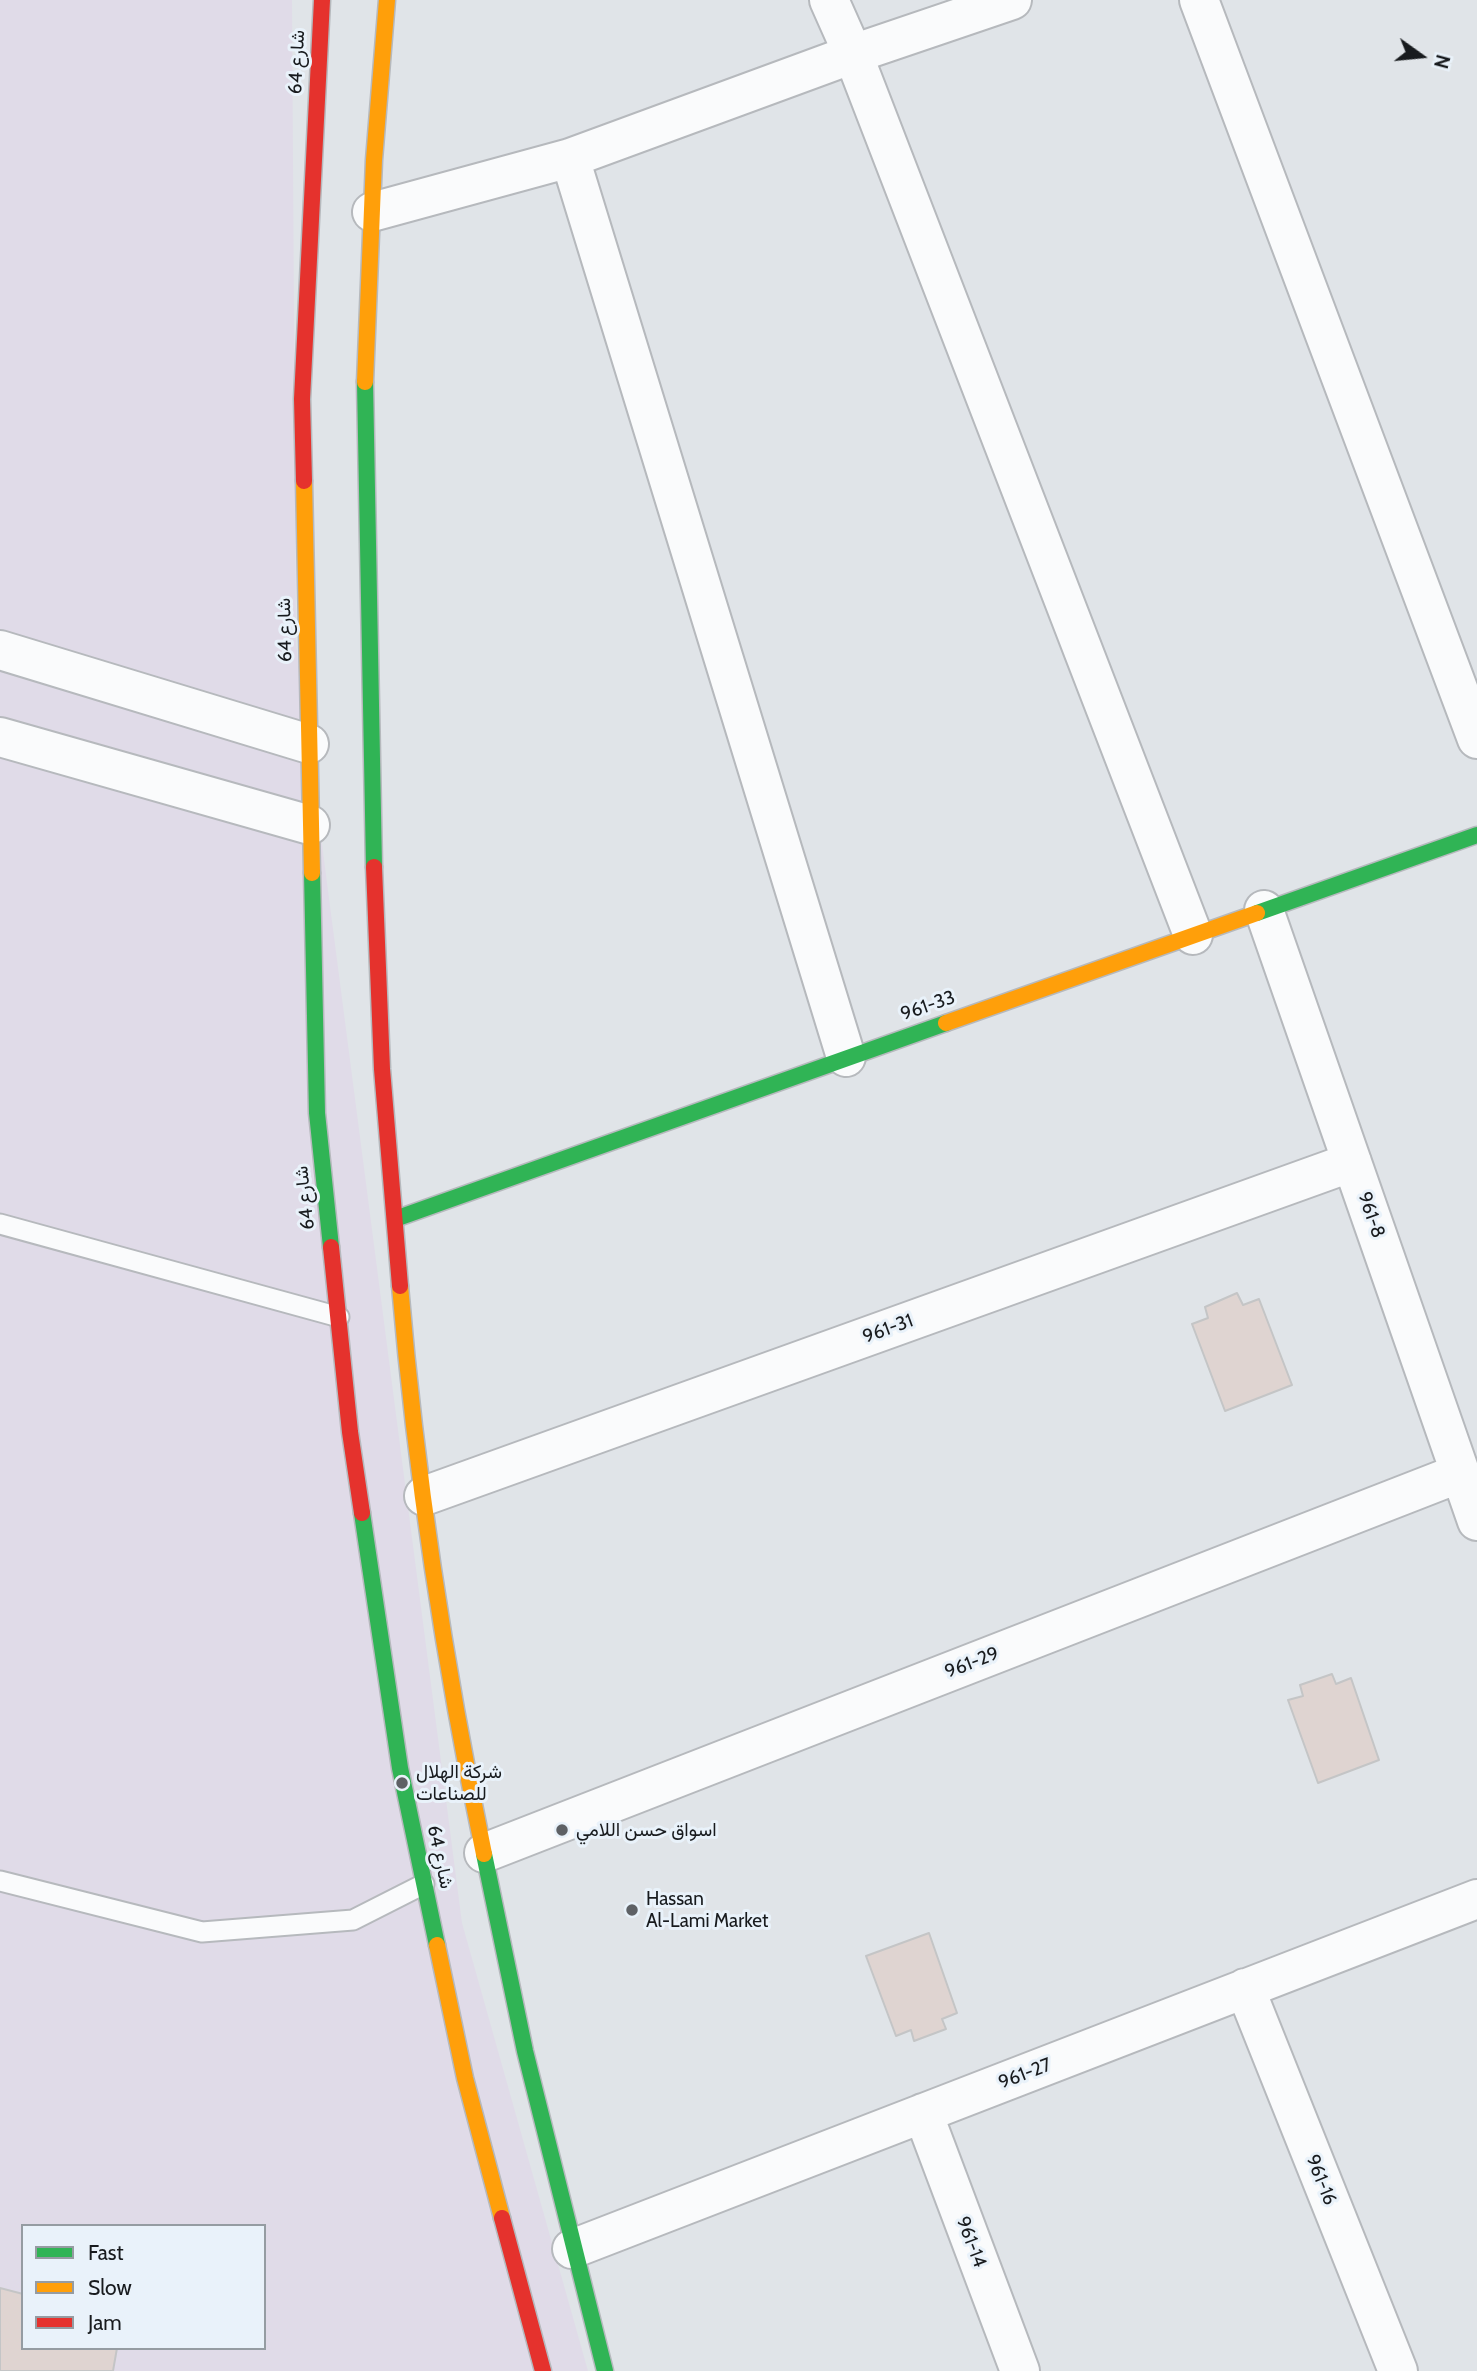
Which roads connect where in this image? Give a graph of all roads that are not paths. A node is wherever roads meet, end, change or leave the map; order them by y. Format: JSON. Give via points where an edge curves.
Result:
{"nodes":[{"id":1,"x":321,"y":0,"type":"edge"},
{"id":2,"x":387,"y":0,"type":"edge"},
{"id":3,"x":829,"y":0,"type":"edge"},
{"id":4,"x":1012,"y":0,"type":"edge"},
{"id":5,"x":1199,"y":0,"type":"edge"},
{"id":6,"x":853,"y":54,"type":"junction"},
{"id":7,"x":570,"y":158,"type":"junction"},
{"id":8,"x":372,"y":212,"type":"junction"},
{"id":9,"x":0,"y":650,"type":"edge"},
{"id":10,"x":0,"y":737,"type":"edge"},
{"id":11,"x":1477,"y":739,"type":"edge"},
{"id":12,"x":309,"y":744,"type":"junction"},
{"id":13,"x":310,"y":825,"type":"junction"},
{"id":14,"x":1477,"y":835,"type":"edge"},
{"id":15,"x":1264,"y":909,"type":"junction"},
{"id":16,"x":1193,"y":935,"type":"junction"},
{"id":17,"x":846,"y":1057,"type":"junction"},
{"id":18,"x":1352,"y":1162,"type":"junction"},
{"id":19,"x":395,"y":1219,"type":"junction"},
{"id":20,"x":0,"y":1224,"type":"edge"},
{"id":21,"x":339,"y":1317,"type":"junction"},
{"id":22,"x":1460,"y":1474,"type":"junction"},
{"id":23,"x":424,"y":1496,"type":"junction"},
{"id":24,"x":1477,"y":1521,"type":"edge"},
{"id":25,"x":484,"y":1853,"type":"junction"},
{"id":26,"x":0,"y":1881,"type":"edge"},
{"id":27,"x":424,"y":1884,"type":"junction"},
{"id":28,"x":1477,"y":1899,"type":"edge"},
{"id":29,"x":1245,"y":1988,"type":"junction"},
{"id":30,"x":923,"y":2113,"type":"junction"},
{"id":31,"x":572,"y":2249,"type":"junction"},
{"id":32,"x":543,"y":2371,"type":"edge"},
{"id":33,"x":605,"y":2371,"type":"edge"},
{"id":34,"x":1020,"y":2371,"type":"edge"},
{"id":35,"x":1398,"y":2371,"type":"edge"}],
"edges":[{"from":1,"to":12,"type":"main road","name":"شارع 64","via":[[302,398]]},
{"from":2,"to":8,"type":"main road"},
{"from":3,"to":6,"type":"street"},
{"from":4,"to":6,"type":"street"},
{"from":5,"to":11,"type":"street"},
{"from":6,"to":7,"type":"street"},
{"from":6,"to":16,"type":"street"},
{"from":7,"to":8,"type":"street"},
{"from":7,"to":17,"type":"street"},
{"from":8,"to":19,"type":"main road","via":[[365,391],[370,748],[382,1069]]},
{"from":9,"to":12,"type":"street"},
{"from":10,"to":13,"type":"street"},
{"from":12,"to":13,"type":"main road","name":"شارع 64"},
{"from":13,"to":21,"type":"main road","name":"شارع 64","via":[[317,1113]]},
{"from":14,"to":15,"type":"main road","name":"961-33"},
{"from":15,"to":16,"type":"main road","name":"961-33"},
{"from":15,"to":18,"type":"street","name":"961-8"},
{"from":16,"to":17,"type":"main road","name":"961-33"},
{"from":17,"to":19,"type":"main road","name":"961-33"},
{"from":18,"to":22,"type":"street","name":"961-8"},
{"from":18,"to":23,"type":"street","name":"961-31"},
{"from":19,"to":23,"type":"main road","via":[[410,1406]]},
{"from":20,"to":21,"type":"lane"},
{"from":21,"to":27,"type":"main road","name":"شارع 64","via":[[350,1432],[400,1768]]},
{"from":22,"to":24,"type":"street","name":"961-8"},
{"from":22,"to":25,"type":"street","name":"961-29"},
{"from":23,"to":25,"type":"main road","via":[[462,1749]]},
{"from":25,"to":31,"type":"main road"},
{"from":26,"to":27,"type":"lane","via":[[202,1932],[353,1920]]},
{"from":27,"to":32,"type":"main road","name":"شارع 64","via":[[465,2078]]},
{"from":28,"to":29,"type":"street","name":"961-27"},
{"from":29,"to":30,"type":"street","name":"961-27"},
{"from":29,"to":35,"type":"street","name":"961-16"},
{"from":30,"to":31,"type":"street","name":"961-27"},
{"from":30,"to":34,"type":"street","name":"961-14"},
{"from":31,"to":33,"type":"main road"}]}
